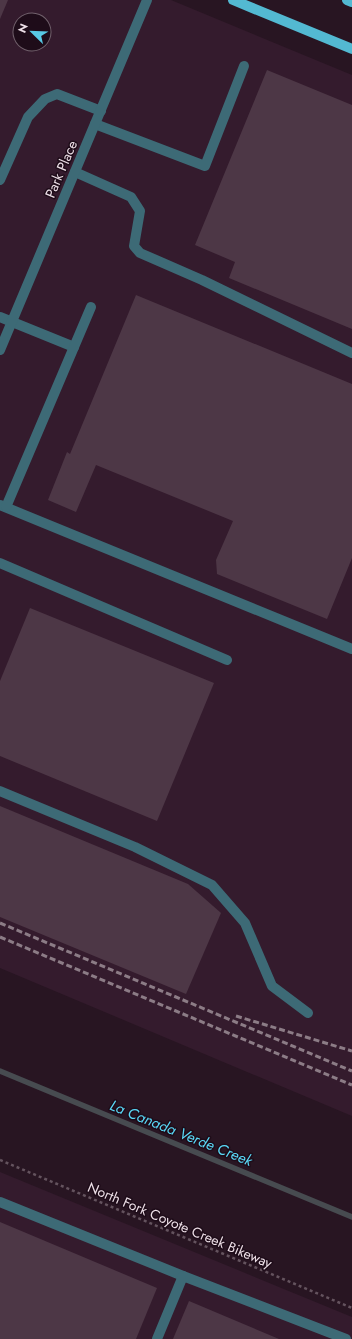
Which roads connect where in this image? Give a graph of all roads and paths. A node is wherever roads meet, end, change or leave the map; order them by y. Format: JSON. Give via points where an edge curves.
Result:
{"nodes":[{"id":1,"x":147,"y":0,"type":"edge"},
{"id":2,"x":233,"y":0,"type":"edge"},
{"id":3,"x":347,"y":0,"type":"edge"},
{"id":4,"x":352,"y":2,"type":"edge"},
{"id":5,"x":352,"y":49,"type":"edge"},
{"id":6,"x":244,"y":66,"type":"dead end"},
{"id":7,"x":101,"y":111,"type":"junction"},
{"id":8,"x":95,"y":124,"type":"junction"},
{"id":9,"x":75,"y":172,"type":"junction"},
{"id":10,"x":0,"y":180,"type":"edge"},
{"id":11,"x":90,"y":307,"type":"dead end"},
{"id":12,"x":0,"y":317,"type":"edge"},
{"id":13,"x":12,"y":321,"type":"junction"},
{"id":14,"x":74,"y":347,"type":"junction"},
{"id":15,"x":0,"y":350,"type":"edge"},
{"id":16,"x":352,"y":353,"type":"edge"},
{"id":17,"x":3,"y":506,"type":"edge"},
{"id":18,"x":0,"y":563,"type":"edge"},
{"id":19,"x":352,"y":649,"type":"edge"},
{"id":20,"x":227,"y":660,"type":"dead end"},
{"id":21,"x":0,"y":791,"type":"edge"},
{"id":22,"x":308,"y":1013,"type":"dead end"},
{"id":23,"x":0,"y":1160,"type":"edge"},
{"id":24,"x":0,"y":1202,"type":"edge"},
{"id":25,"x":183,"y":1276,"type":"junction"},
{"id":26,"x":352,"y":1308,"type":"edge"},
{"id":27,"x":157,"y":1339,"type":"edge"},
{"id":28,"x":346,"y":1339,"type":"edge"}],
"edges":[{"from":1,"to":7,"type":"street","name":"Park Place"},
{"from":2,"to":5,"type":"main road"},
{"from":3,"to":4,"type":"main road"},
{"from":6,"to":8,"type":"street","via":[[204,166]]},
{"from":7,"to":8,"type":"street","name":"Park Place"},
{"from":7,"to":10,"type":"street","via":[[56,94],[45,99],[28,117]]},
{"from":8,"to":9,"type":"street","name":"Park Place"},
{"from":9,"to":13,"type":"street","name":"Park Place"},
{"from":9,"to":16,"type":"street","via":[[131,197],[140,211],[134,246],[140,253],[202,280]]},
{"from":11,"to":14,"type":"street"},
{"from":12,"to":13,"type":"street"},
{"from":13,"to":14,"type":"street"},
{"from":13,"to":15,"type":"street","name":"Park Place"},
{"from":14,"to":17,"type":"street"},
{"from":17,"to":19,"type":"street"},
{"from":18,"to":20,"type":"street"},
{"from":21,"to":22,"type":"street","via":[[135,848],[212,885],[245,923],[272,986]]},
{"from":23,"to":26,"type":"path","name":"North Fork Coyote Creek Bikeway"},
{"from":24,"to":25,"type":"street"},
{"from":25,"to":27,"type":"street"},
{"from":25,"to":28,"type":"street"}]}
